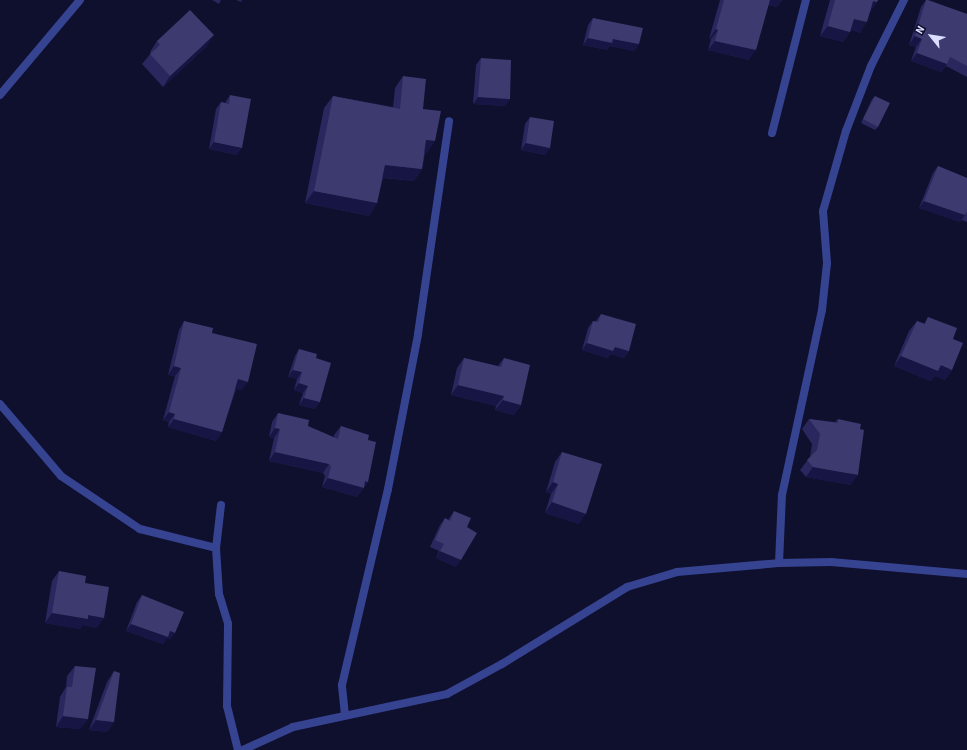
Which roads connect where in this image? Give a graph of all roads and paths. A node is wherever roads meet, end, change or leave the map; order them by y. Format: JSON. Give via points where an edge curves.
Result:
{"nodes":[{"id":1,"x":80,"y":0,"type":"edge"},
{"id":2,"x":806,"y":0,"type":"edge"},
{"id":3,"x":904,"y":0,"type":"edge"},
{"id":4,"x":0,"y":95,"type":"edge"},
{"id":5,"x":449,"y":121,"type":"dead end"},
{"id":6,"x":772,"y":133,"type":"dead end"},
{"id":7,"x":0,"y":404,"type":"edge"},
{"id":8,"x":221,"y":505,"type":"dead end"},
{"id":9,"x":216,"y":548,"type":"junction"},
{"id":10,"x":779,"y":563,"type":"junction"},
{"id":11,"x":967,"y":574,"type":"edge"},
{"id":12,"x":345,"y":715,"type":"junction"},
{"id":13,"x":238,"y":750,"type":"edge"},
{"id":14,"x":243,"y":750,"type":"edge"}],
"edges":[{"from":1,"to":4,"type":"street"},
{"from":2,"to":6,"type":"street"},
{"from":3,"to":10,"type":"street","via":[[871,66],[846,131],[823,211],[827,263],[822,310],[782,495]]},
{"from":5,"to":12,"type":"street","via":[[418,334],[388,488],[342,685]]},
{"from":7,"to":9,"type":"street","via":[[61,476],[140,529]]},
{"from":8,"to":9,"type":"street"},
{"from":9,"to":13,"type":"street","via":[[219,594],[228,624],[227,706]]},
{"from":10,"to":11,"type":"street","via":[[831,562]]},
{"from":10,"to":12,"type":"street","via":[[677,572],[628,587],[502,664],[447,694]]},
{"from":12,"to":14,"type":"street","via":[[293,727]]}]}
